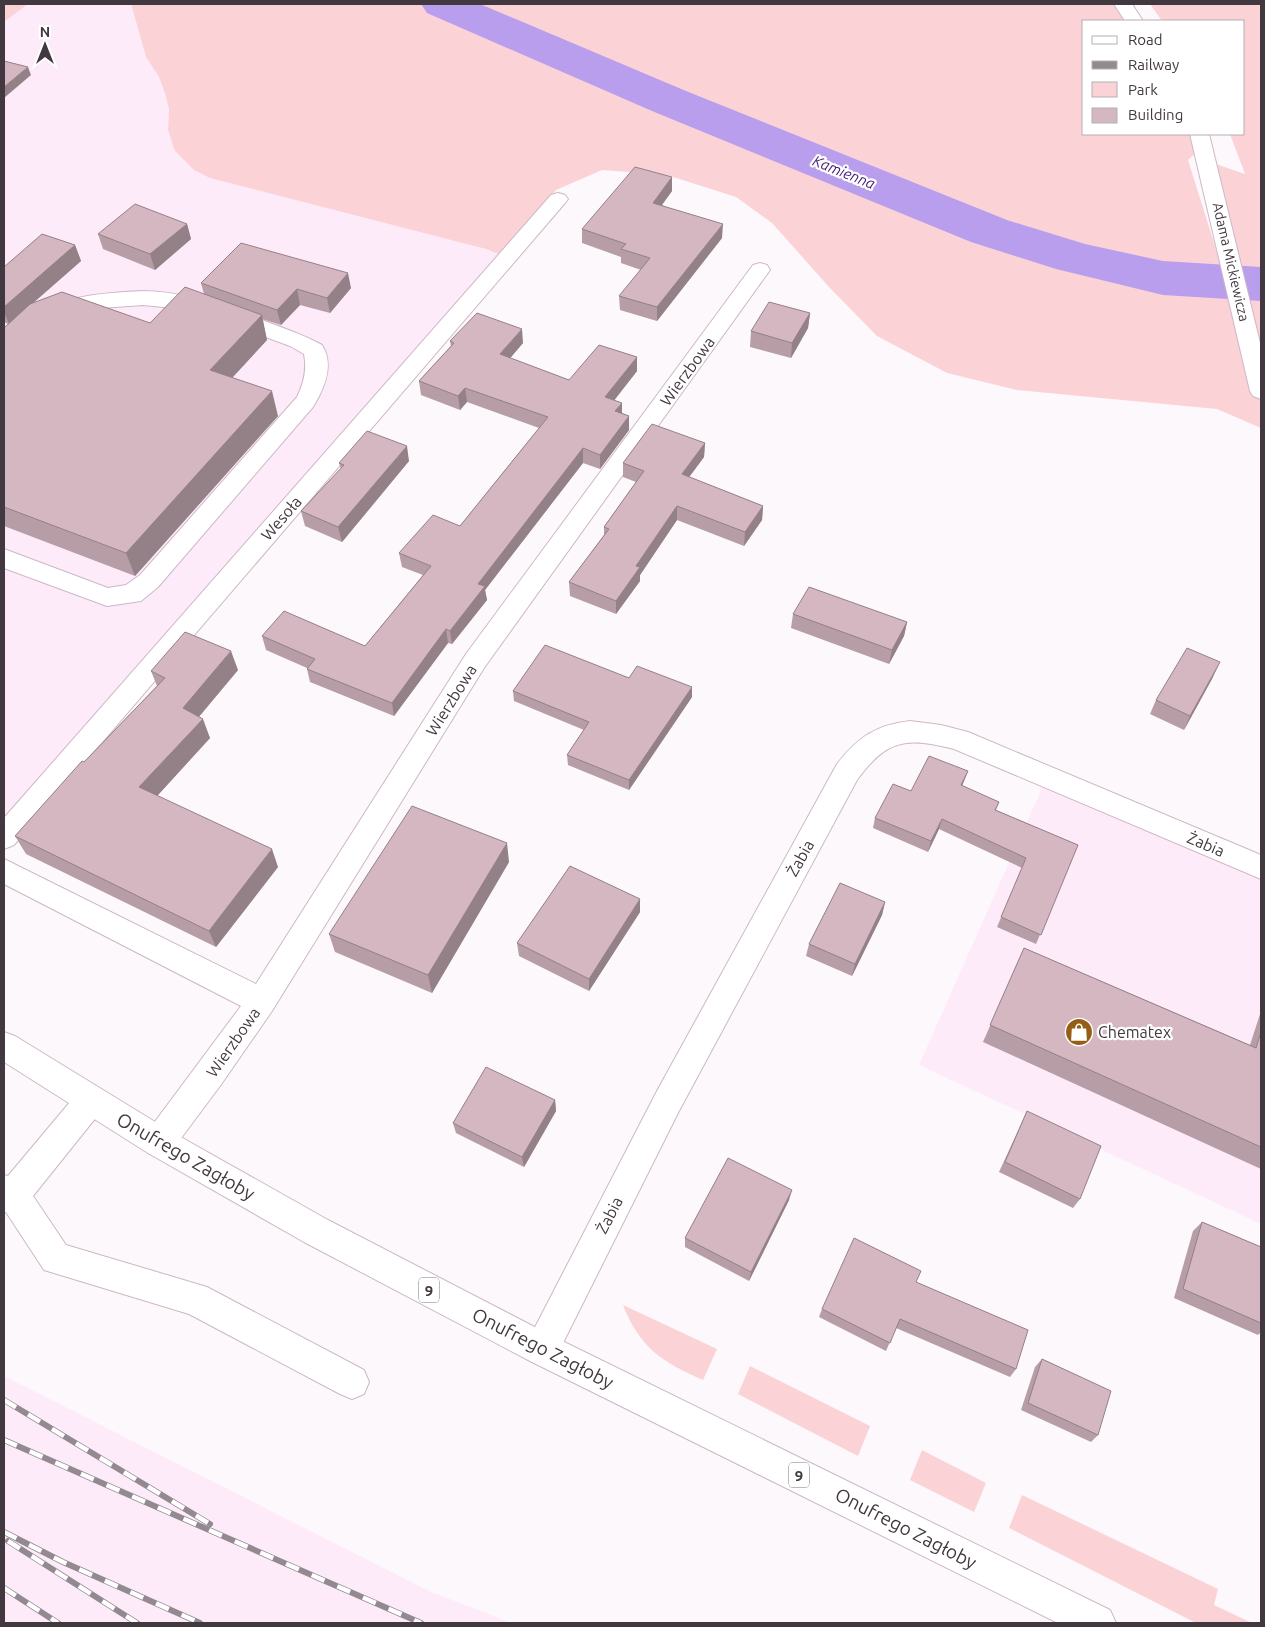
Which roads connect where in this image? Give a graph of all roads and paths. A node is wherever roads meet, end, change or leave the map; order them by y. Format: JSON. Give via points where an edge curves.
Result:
{"nodes":[{"id":1,"x":1123,"y":4,"type":"edge"},
{"id":2,"x":1133,"y":20,"type":"edge"},
{"id":3,"x":1199,"y":135,"type":"edge"},
{"id":4,"x":558,"y":199,"type":"dead end"},
{"id":5,"x":760,"y":270,"type":"dead end"},
{"id":6,"x":4,"y":346,"type":"edge"},
{"id":7,"x":1261,"y":391,"type":"edge"},
{"id":8,"x":4,"y":558,"type":"edge"},
{"id":9,"x":4,"y":836,"type":"edge"},
{"id":10,"x":1261,"y":867,"type":"edge"},
{"id":11,"x":4,"y":871,"type":"edge"},
{"id":12,"x":261,"y":1002,"type":"junction"},
{"id":13,"x":4,"y":1046,"type":"edge"},
{"id":14,"x":91,"y":1100,"type":"junction"},
{"id":15,"x":159,"y":1142,"type":"junction"},
{"id":16,"x":7,"y":1194,"type":"edge"},
{"id":17,"x":542,"y":1349,"type":"junction"},
{"id":18,"x":352,"y":1382,"type":"dead end"},
{"id":19,"x":1097,"y":1623,"type":"edge"}],
"edges":[{"from":1,"to":2,"type":"street"},
{"from":3,"to":7,"type":"street","name":"Adama Mickiewicza"},
{"from":4,"to":9,"type":"street","name":"Wesoła"},
{"from":5,"to":12,"type":"street","name":"Wierzbowa","via":[[475,661]]},
{"from":6,"to":8,"type":"street","via":[[30,323],[46,314],[122,299],[162,299],[199,304],[299,340],[314,350],[318,363],[313,389],[305,402],[149,581],[132,594],[107,598]]},
{"from":10,"to":17,"type":"street","name":"Żabia","via":[[959,740],[911,731],[886,736],[866,748],[847,772],[668,1101]]},
{"from":11,"to":12,"type":"street"},
{"from":12,"to":15,"type":"street","name":"Wierzbowa"},
{"from":13,"to":14,"type":"street","name":"Onufrego Zagłoby","number":"9"},
{"from":14,"to":15,"type":"street","name":"Onufrego Zagłoby","number":"9"},
{"from":14,"to":16,"type":"street"},
{"from":15,"to":17,"type":"street","name":"Onufrego Zagłoby","number":"9","via":[[316,1231]]},
{"from":16,"to":18,"type":"street","via":[[56,1258],[195,1299]]},
{"from":17,"to":19,"type":"street","name":"Onufrego Zagłoby","number":"9"}]}
